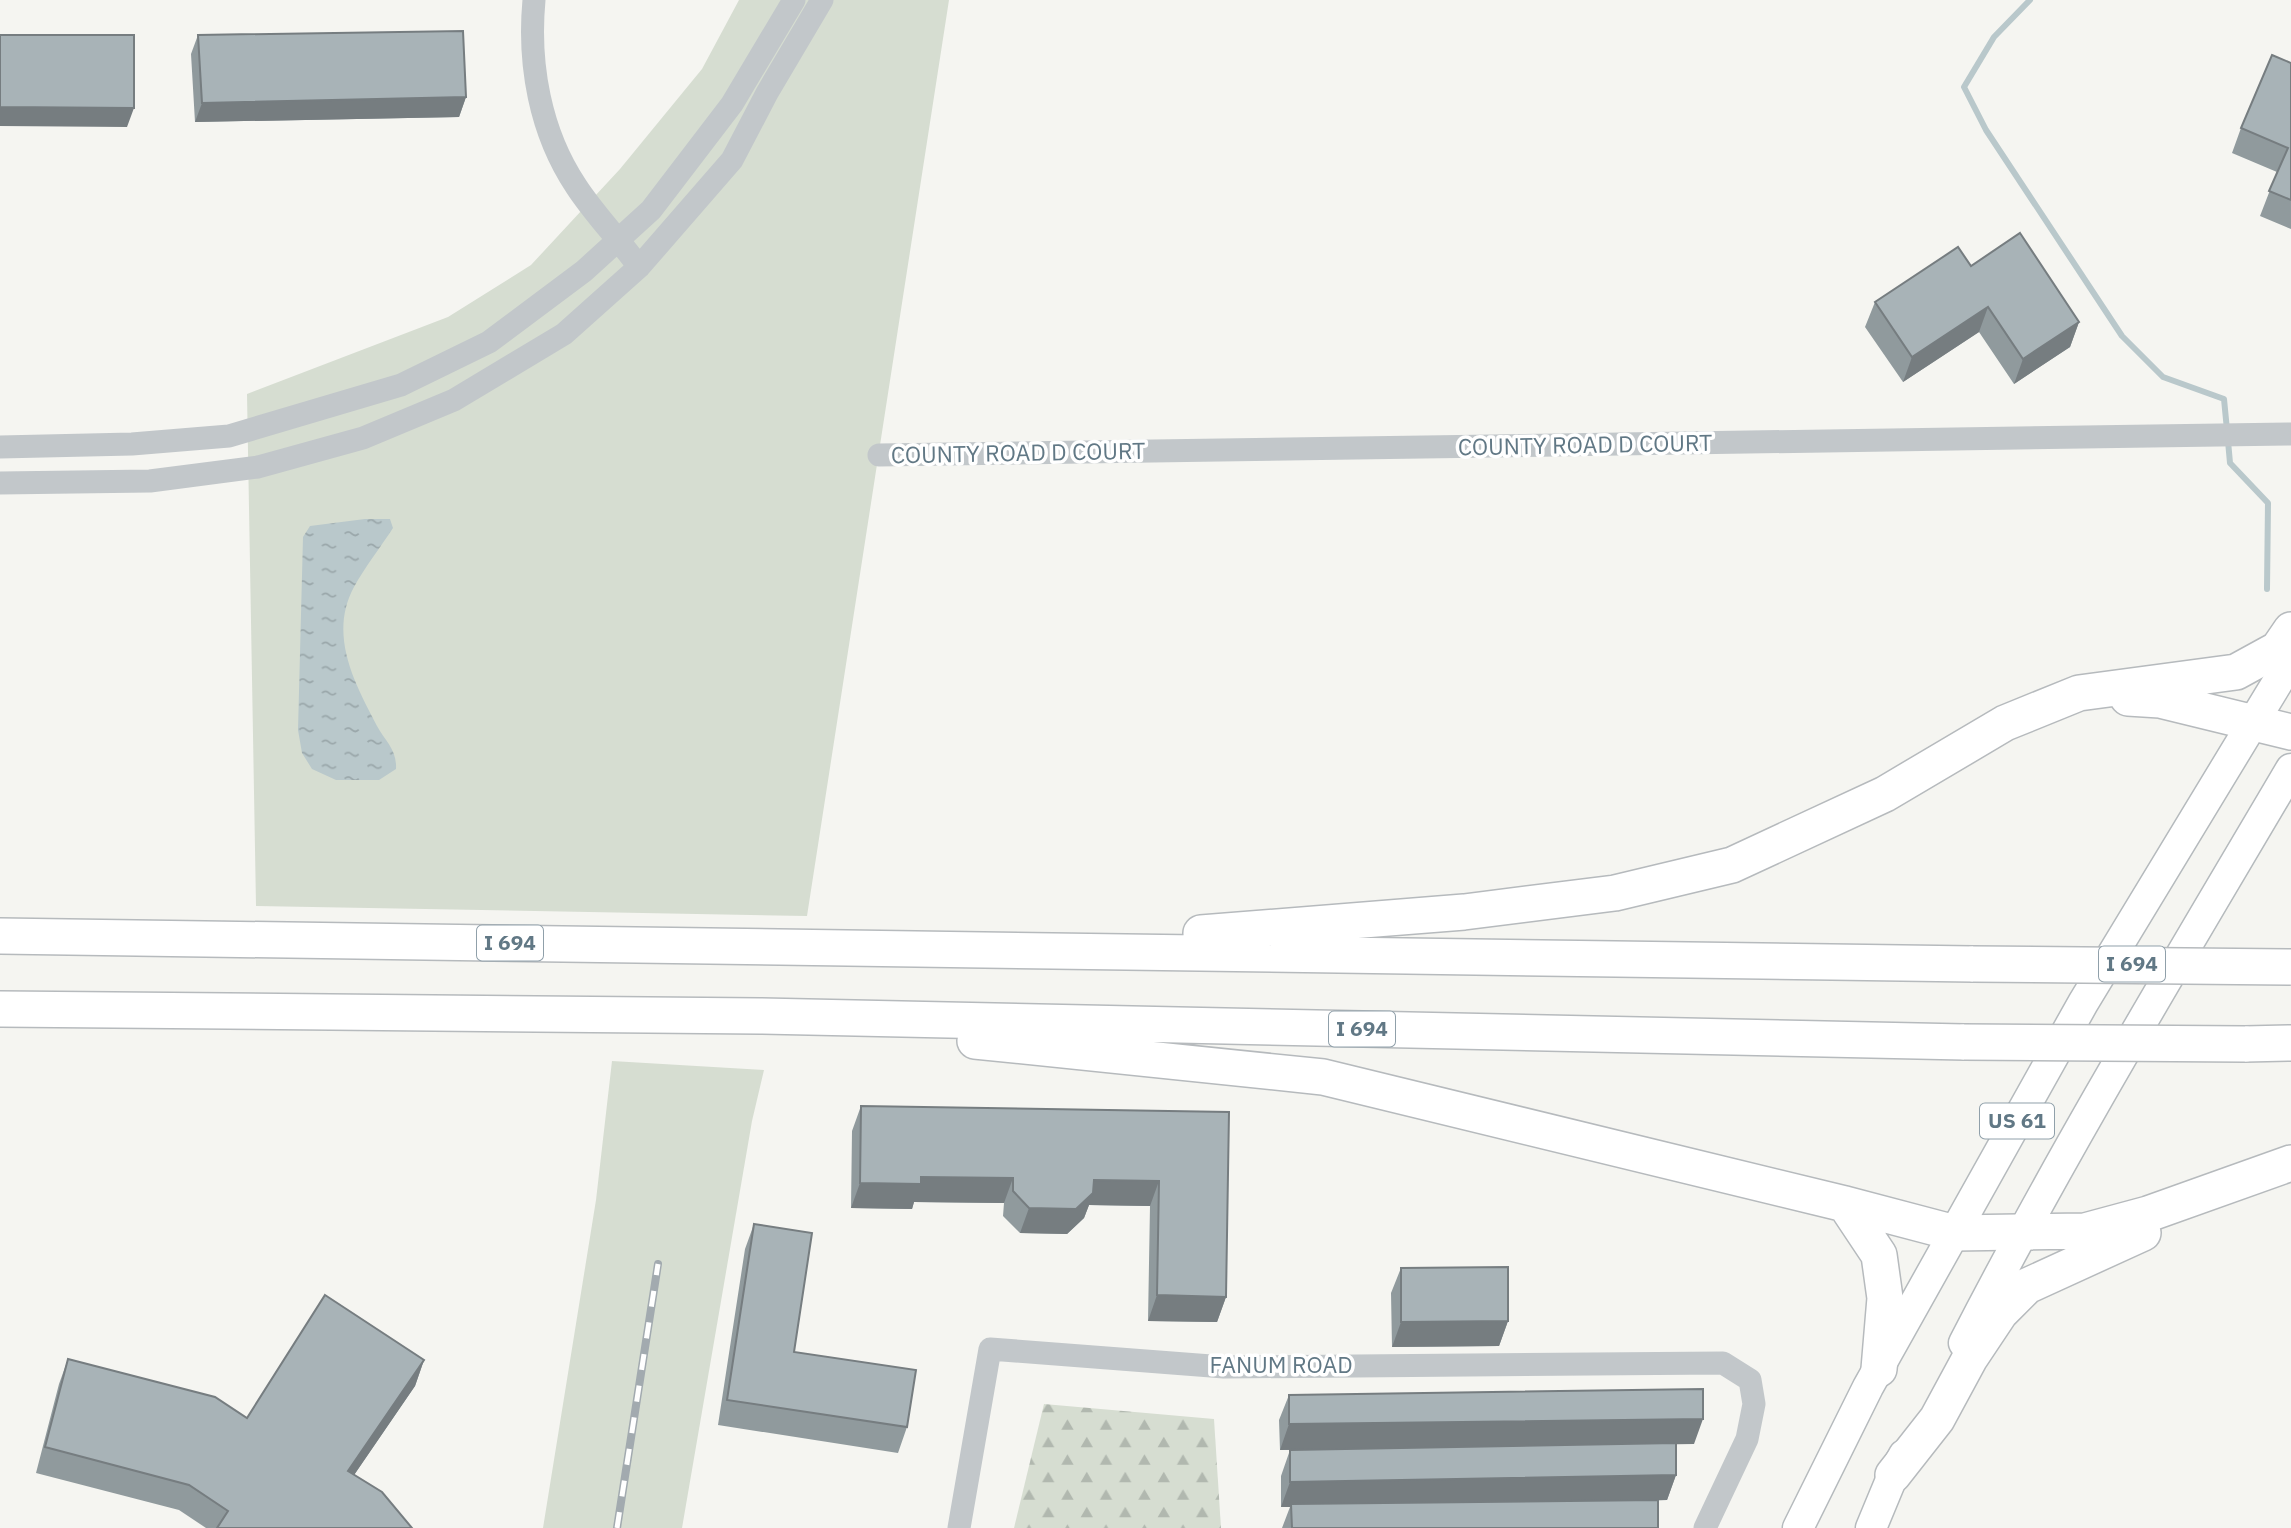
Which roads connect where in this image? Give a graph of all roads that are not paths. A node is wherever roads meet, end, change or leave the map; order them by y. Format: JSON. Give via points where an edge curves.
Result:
{"nodes":[{"id":1,"x":534,"y":0,"type":"edge"},
{"id":2,"x":794,"y":0,"type":"edge"},
{"id":3,"x":822,"y":0,"type":"edge"},
{"id":4,"x":620,"y":240,"type":"junction"},
{"id":5,"x":639,"y":267,"type":"junction"},
{"id":6,"x":2291,"y":434,"type":"edge"},
{"id":7,"x":0,"y":447,"type":"edge"},
{"id":8,"x":879,"y":455,"type":"dead end"},
{"id":9,"x":0,"y":483,"type":"edge"},
{"id":10,"x":2291,"y":630,"type":"edge"},
{"id":11,"x":2291,"y":660,"type":"edge"},
{"id":12,"x":2079,"y":694,"type":"junction"},
{"id":13,"x":2252,"y":724,"type":"junction"},
{"id":14,"x":2291,"y":732,"type":"edge"},
{"id":15,"x":2291,"y":769,"type":"edge"},
{"id":16,"x":0,"y":936,"type":"edge"},
{"id":17,"x":1020,"y":950,"type":"junction"},
{"id":18,"x":2291,"y":967,"type":"edge"},
{"id":19,"x":0,"y":1009,"type":"edge"},
{"id":20,"x":760,"y":1016,"type":"junction"},
{"id":21,"x":2291,"y":1043,"type":"edge"},
{"id":22,"x":2291,"y":1163,"type":"edge"},
{"id":23,"x":2291,"y":1175,"type":"edge"},
{"id":24,"x":1845,"y":1204,"type":"junction"},
{"id":25,"x":2022,"y":1231,"type":"junction"},
{"id":26,"x":1955,"y":1233,"type":"junction"},
{"id":27,"x":1879,"y":1369,"type":"junction"},
{"id":28,"x":1893,"y":1475,"type":"junction"},
{"id":29,"x":960,"y":1528,"type":"edge"},
{"id":30,"x":1705,"y":1528,"type":"edge"},
{"id":31,"x":1798,"y":1528,"type":"edge"},
{"id":32,"x":1871,"y":1528,"type":"edge"}],
"edges":[{"from":1,"to":4,"type":"street","via":[[533,52],[539,97],[552,139],[577,188]]},
{"from":2,"to":4,"type":"street","via":[[732,104],[651,210]]},
{"from":3,"to":5,"type":"street","via":[[732,160]]},
{"from":4,"to":5,"type":"street"},
{"from":4,"to":7,"type":"street","via":[[489,342],[401,385],[229,436]]},
{"from":5,"to":9,"type":"street","via":[[564,334],[454,400],[363,438],[258,467],[150,481]]},
{"from":6,"to":8,"type":"street","name":"COUNTY ROAD D COURT"},
{"from":10,"to":12,"type":"highway","via":[[2278,649],[2236,672]]},
{"from":11,"to":13,"type":"main road","number":"US 61"},
{"from":12,"to":13,"type":"highway","via":[[2160,700]]},
{"from":12,"to":17,"type":"highway","via":[[2005,723],[1885,794],[1732,865],[1615,893],[1464,912]]},
{"from":13,"to":14,"type":"highway"},
{"from":13,"to":26,"type":"main road","number":"US 61","via":[[2083,1003]]},
{"from":15,"to":25,"type":"main road","number":"US 61"},
{"from":16,"to":17,"type":"highway","number":"I 694"},
{"from":17,"to":18,"type":"highway","number":"I 694","bridge":true},
{"from":19,"to":20,"type":"highway","number":"I 694"},
{"from":20,"to":21,"type":"highway","number":"I 694","bridge":true,"via":[[1964,1042]]},
{"from":20,"to":24,"type":"highway","via":[[1323,1077]]},
{"from":22,"to":25,"type":"highway","via":[[2148,1214],[2085,1231]]},
{"from":23,"to":28,"type":"highway","via":[[2180,1217],[2027,1286],[2000,1313],[1937,1419]]},
{"from":24,"to":26,"type":"highway"},
{"from":24,"to":27,"type":"highway","via":[[1879,1255],[1885,1298]]},
{"from":25,"to":26,"type":"highway"},
{"from":25,"to":28,"type":"main road","number":"US 61"},
{"from":26,"to":27,"type":"main road","number":"US 61"},
{"from":27,"to":31,"type":"main road","number":"US 61"},
{"from":28,"to":32,"type":"main road","number":"US 61"},
{"from":29,"to":30,"type":"street","name":"FANUM ROAD","via":[[990,1349],[1224,1367],[1723,1363],[1750,1380],[1754,1404],[1748,1439]]}]}
